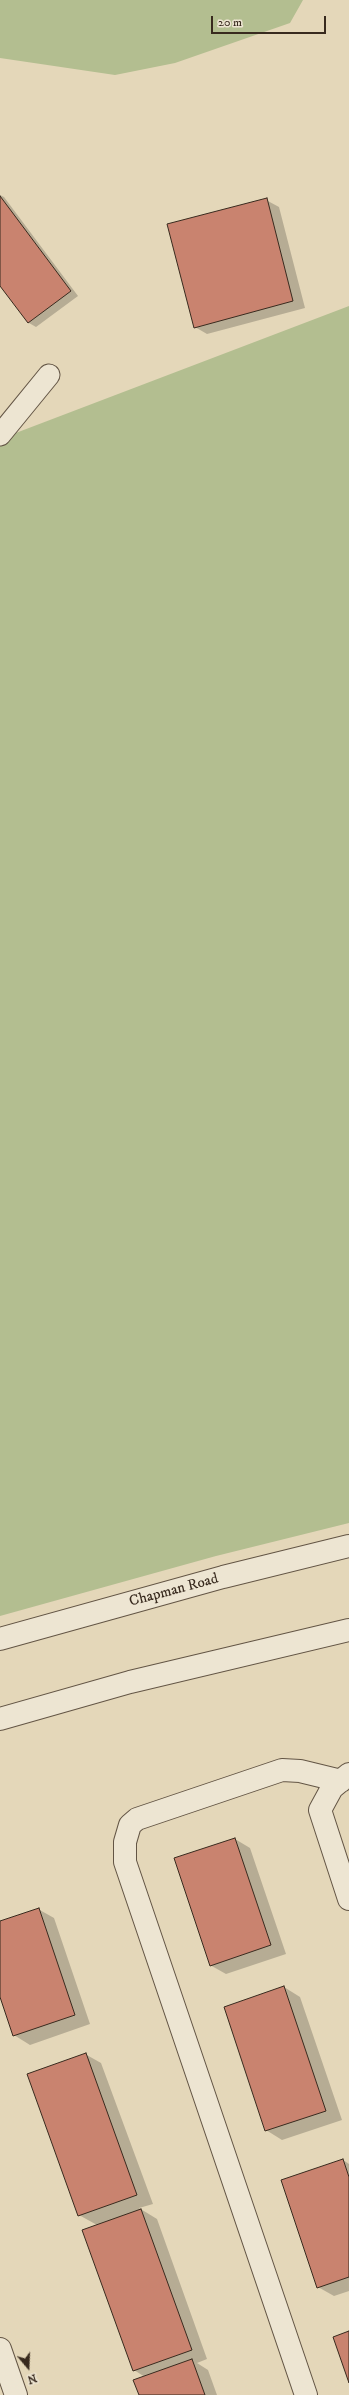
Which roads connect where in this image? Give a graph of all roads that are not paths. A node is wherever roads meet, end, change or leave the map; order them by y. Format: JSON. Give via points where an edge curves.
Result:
{"nodes":[{"id":1,"x":49,"y":375,"type":"dead end"},
{"id":2,"x":0,"y":435,"type":"edge"},
{"id":3,"x":349,"y":1546,"type":"edge"},
{"id":4,"x":349,"y":1630,"type":"edge"},
{"id":5,"x":0,"y":1639,"type":"edge"},
{"id":6,"x":0,"y":1719,"type":"edge"},
{"id":7,"x":345,"y":1777,"type":"edge"},
{"id":8,"x":349,"y":1899,"type":"edge"},
{"id":9,"x":0,"y":2349,"type":"edge"},
{"id":10,"x":16,"y":2395,"type":"edge"},
{"id":11,"x":306,"y":2395,"type":"edge"}],
"edges":[{"from":1,"to":2,"type":"lane"},
{"from":3,"to":5,"type":"street","name":"Chapman Road","via":[[223,1577]]},
{"from":4,"to":6,"type":"street","via":[[130,1682]]},
{"from":7,"to":8,"type":"street","via":[[332,1788],[320,1810]]},
{"from":7,"to":11,"type":"street","via":[[282,1770],[136,1819],[130,1825],[125,1842],[125,1862]]},
{"from":9,"to":10,"type":"street"}]}
